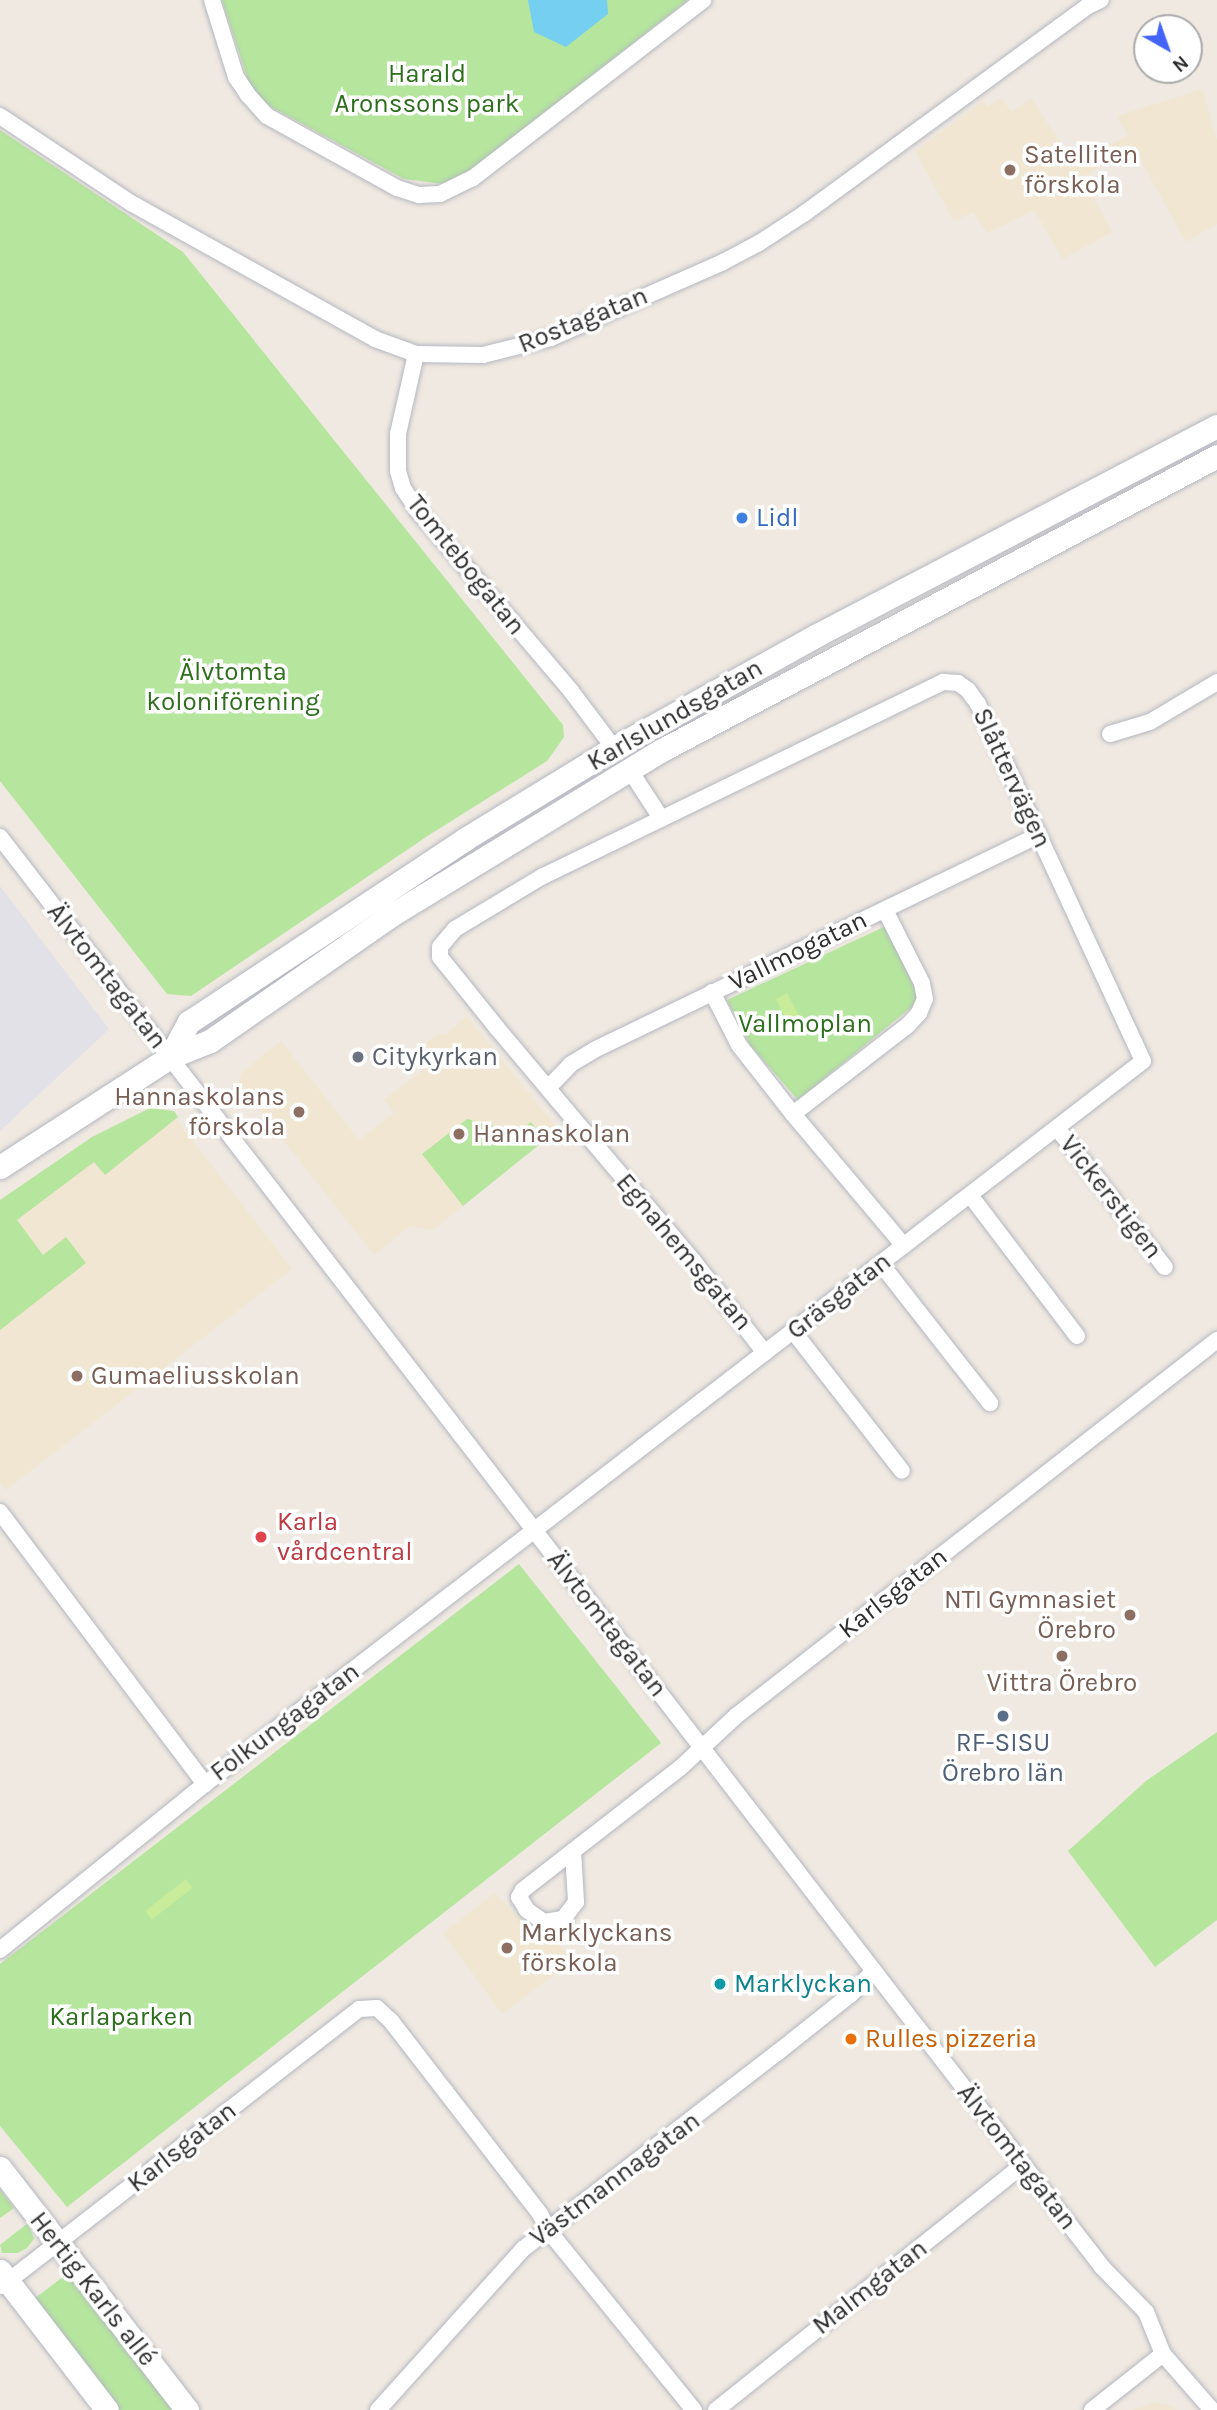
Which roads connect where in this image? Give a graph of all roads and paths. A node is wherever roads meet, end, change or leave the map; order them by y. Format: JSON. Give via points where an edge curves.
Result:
{"nodes":[{"id":1,"x":212,"y":0,"type":"edge"},
{"id":2,"x":703,"y":0,"type":"edge"},
{"id":3,"x":1101,"y":0,"type":"edge"},
{"id":4,"x":0,"y":116,"type":"edge"},
{"id":5,"x":416,"y":354,"type":"junction"},
{"id":6,"x":1217,"y":426,"type":"edge"},
{"id":7,"x":1217,"y":456,"type":"edge"},
{"id":8,"x":1217,"y":682,"type":"edge"},
{"id":9,"x":1110,"y":734,"type":"dead end"},
{"id":10,"x":614,"y":748,"type":"junction"},
{"id":11,"x":629,"y":769,"type":"junction"},
{"id":12,"x":661,"y":818,"type":"junction"},
{"id":13,"x":1039,"y":835,"type":"junction"},
{"id":14,"x":0,"y":837,"type":"edge"},
{"id":15,"x":885,"y":909,"type":"junction"},
{"id":16,"x":712,"y":992,"type":"junction"},
{"id":17,"x":170,"y":1057,"type":"junction"},
{"id":18,"x":1143,"y":1062,"type":"joint"},
{"id":19,"x":548,"y":1088,"type":"junction"},
{"id":20,"x":793,"y":1114,"type":"junction"},
{"id":21,"x":1057,"y":1128,"type":"junction"},
{"id":22,"x":0,"y":1167,"type":"edge"},
{"id":23,"x":970,"y":1195,"type":"junction"},
{"id":24,"x":904,"y":1246,"type":"junction"},
{"id":25,"x":881,"y":1264,"type":"junction"},
{"id":26,"x":1165,"y":1267,"type":"dead end"},
{"id":27,"x":793,"y":1331,"type":"junction"},
{"id":28,"x":1077,"y":1336,"type":"dead end"},
{"id":29,"x":1217,"y":1340,"type":"edge"},
{"id":30,"x":765,"y":1353,"type":"junction"},
{"id":31,"x":990,"y":1403,"type":"dead end"},
{"id":32,"x":902,"y":1471,"type":"dead end"},
{"id":33,"x":2,"y":1520,"type":"edge"},
{"id":34,"x":535,"y":1530,"type":"junction"},
{"id":35,"x":703,"y":1748,"type":"junction"},
{"id":36,"x":205,"y":1784,"type":"junction"},
{"id":37,"x":573,"y":1851,"type":"junction"},
{"id":38,"x":0,"y":1950,"type":"edge"},
{"id":39,"x":874,"y":1971,"type":"junction"},
{"id":40,"x":1023,"y":2165,"type":"junction"},
{"id":41,"x":0,"y":2168,"type":"edge"},
{"id":42,"x":548,"y":2230,"type":"junction"},
{"id":43,"x":58,"y":2243,"type":"junction"},
{"id":44,"x":3,"y":2280,"type":"edge"},
{"id":45,"x":1163,"y":2354,"type":"junction"},
{"id":46,"x":107,"y":2410,"type":"edge"},
{"id":47,"x":187,"y":2410,"type":"edge"},
{"id":48,"x":378,"y":2410,"type":"edge"},
{"id":49,"x":694,"y":2410,"type":"edge"},
{"id":50,"x":716,"y":2410,"type":"edge"},
{"id":51,"x":1092,"y":2410,"type":"edge"},
{"id":52,"x":1212,"y":2410,"type":"edge"}],
"edges":[{"from":1,"to":2,"type":"street","via":[[236,76],[267,116],[397,188],[419,195],[440,194],[473,178]]},
{"from":3,"to":5,"type":"street","name":"Rostagatan","via":[[805,213],[723,262],[539,342],[483,355]]},
{"from":4,"to":5,"type":"street","name":"Rostagatan","via":[[131,203],[234,263],[375,339]]},
{"from":5,"to":10,"type":"street","name":"Tomtebogatan","via":[[398,434],[403,488]]},
{"from":6,"to":10,"type":"main road","name":"Karlslundsgatan","via":[[817,635]]},
{"from":7,"to":11,"type":"main road","name":"Karlslundsgatan"},
{"from":8,"to":9,"type":"street","via":[[1150,722]]},
{"from":10,"to":11,"type":"main road"},
{"from":10,"to":17,"type":"main road","name":"Karlslundsgatan","via":[[465,839],[189,1022]]},
{"from":11,"to":12,"type":"street"},
{"from":11,"to":17,"type":"main road","name":"Karlslundsgatan","via":[[393,914],[210,1041]]},
{"from":12,"to":13,"type":"street","name":"Slåttervägen","via":[[943,682],[958,683],[978,704]]},
{"from":12,"to":19,"type":"street","name":"Slåttervägen","via":[[487,907],[455,929],[440,947],[440,957]]},
{"from":13,"to":15,"type":"street","name":"Vallmogatan"},
{"from":13,"to":18,"type":"street","name":"Slåttervägen"},
{"from":14,"to":17,"type":"street","name":"Älvtomtagatan"},
{"from":15,"to":16,"type":"street","name":"Vallmogatan"},
{"from":15,"to":20,"type":"street","name":"Vallmogatan","via":[[922,983],[925,999],[919,1013]]},
{"from":16,"to":19,"type":"street","name":"Vallmogatan","via":[[594,1050],[571,1064]]},
{"from":16,"to":20,"type":"street","name":"Vallmogatan","via":[[739,1045]]},
{"from":17,"to":22,"type":"main road","name":"Karlslundsgatan"},
{"from":17,"to":34,"type":"street","name":"Älvtomtagatan"},
{"from":18,"to":21,"type":"street","name":"Gräsgatan"},
{"from":19,"to":30,"type":"street","name":"Egnahemsgatan"},
{"from":20,"to":24,"type":"street"},
{"from":21,"to":23,"type":"street","name":"Gräsgatan"},
{"from":21,"to":26,"type":"street","name":"Vickerstigen"},
{"from":23,"to":24,"type":"street","name":"Gräsgatan"},
{"from":23,"to":28,"type":"street"},
{"from":24,"to":25,"type":"street","name":"Gräsgatan"},
{"from":25,"to":27,"type":"street","name":"Gräsgatan"},
{"from":25,"to":31,"type":"street"},
{"from":27,"to":30,"type":"street","name":"Gräsgatan"},
{"from":27,"to":32,"type":"street"},
{"from":29,"to":35,"type":"street","name":"Karlsgatan","via":[[736,1716]]},
{"from":30,"to":34,"type":"street","name":"Gräsgatan"},
{"from":33,"to":36,"type":"street","name":"Folkungagatan"},
{"from":34,"to":35,"type":"street","name":"Älvtomtagatan"},
{"from":34,"to":36,"type":"street","name":"Folkungagatan"},
{"from":35,"to":37,"type":"street","name":"Karlsgatan"},
{"from":35,"to":39,"type":"street","name":"Älvtomtagatan"},
{"from":36,"to":38,"type":"street"},
{"from":37,"to":37,"type":"street","name":"Karlsgatan","via":[[519,1897],[527,1910],[544,1922],[563,1919],[576,1902]]},
{"from":39,"to":40,"type":"street","name":"Älvtomtagatan"},
{"from":39,"to":42,"type":"street","name":"Västmannagatan","via":[[830,2012]]},
{"from":40,"to":45,"type":"street","name":"Älvtomtagatan","via":[[1102,2267],[1146,2312]]},
{"from":40,"to":50,"type":"street","name":"Malmgatan"},
{"from":41,"to":43,"type":"main road","name":"Hertig Karls allé"},
{"from":42,"to":43,"type":"street","name":"Karlsgatan","via":[[385,2013],[365,2007]]},
{"from":42,"to":48,"type":"street","name":"Västmannagatan","via":[[523,2249]]},
{"from":42,"to":49,"type":"street"},
{"from":43,"to":44,"type":"street","name":"Karlsgatan"},
{"from":43,"to":47,"type":"main road","name":"Hertig Karls allé"},
{"from":44,"to":46,"type":"main road"},
{"from":45,"to":51,"type":"street"},
{"from":45,"to":52,"type":"street","name":"Älvtomtagatan"}]}
